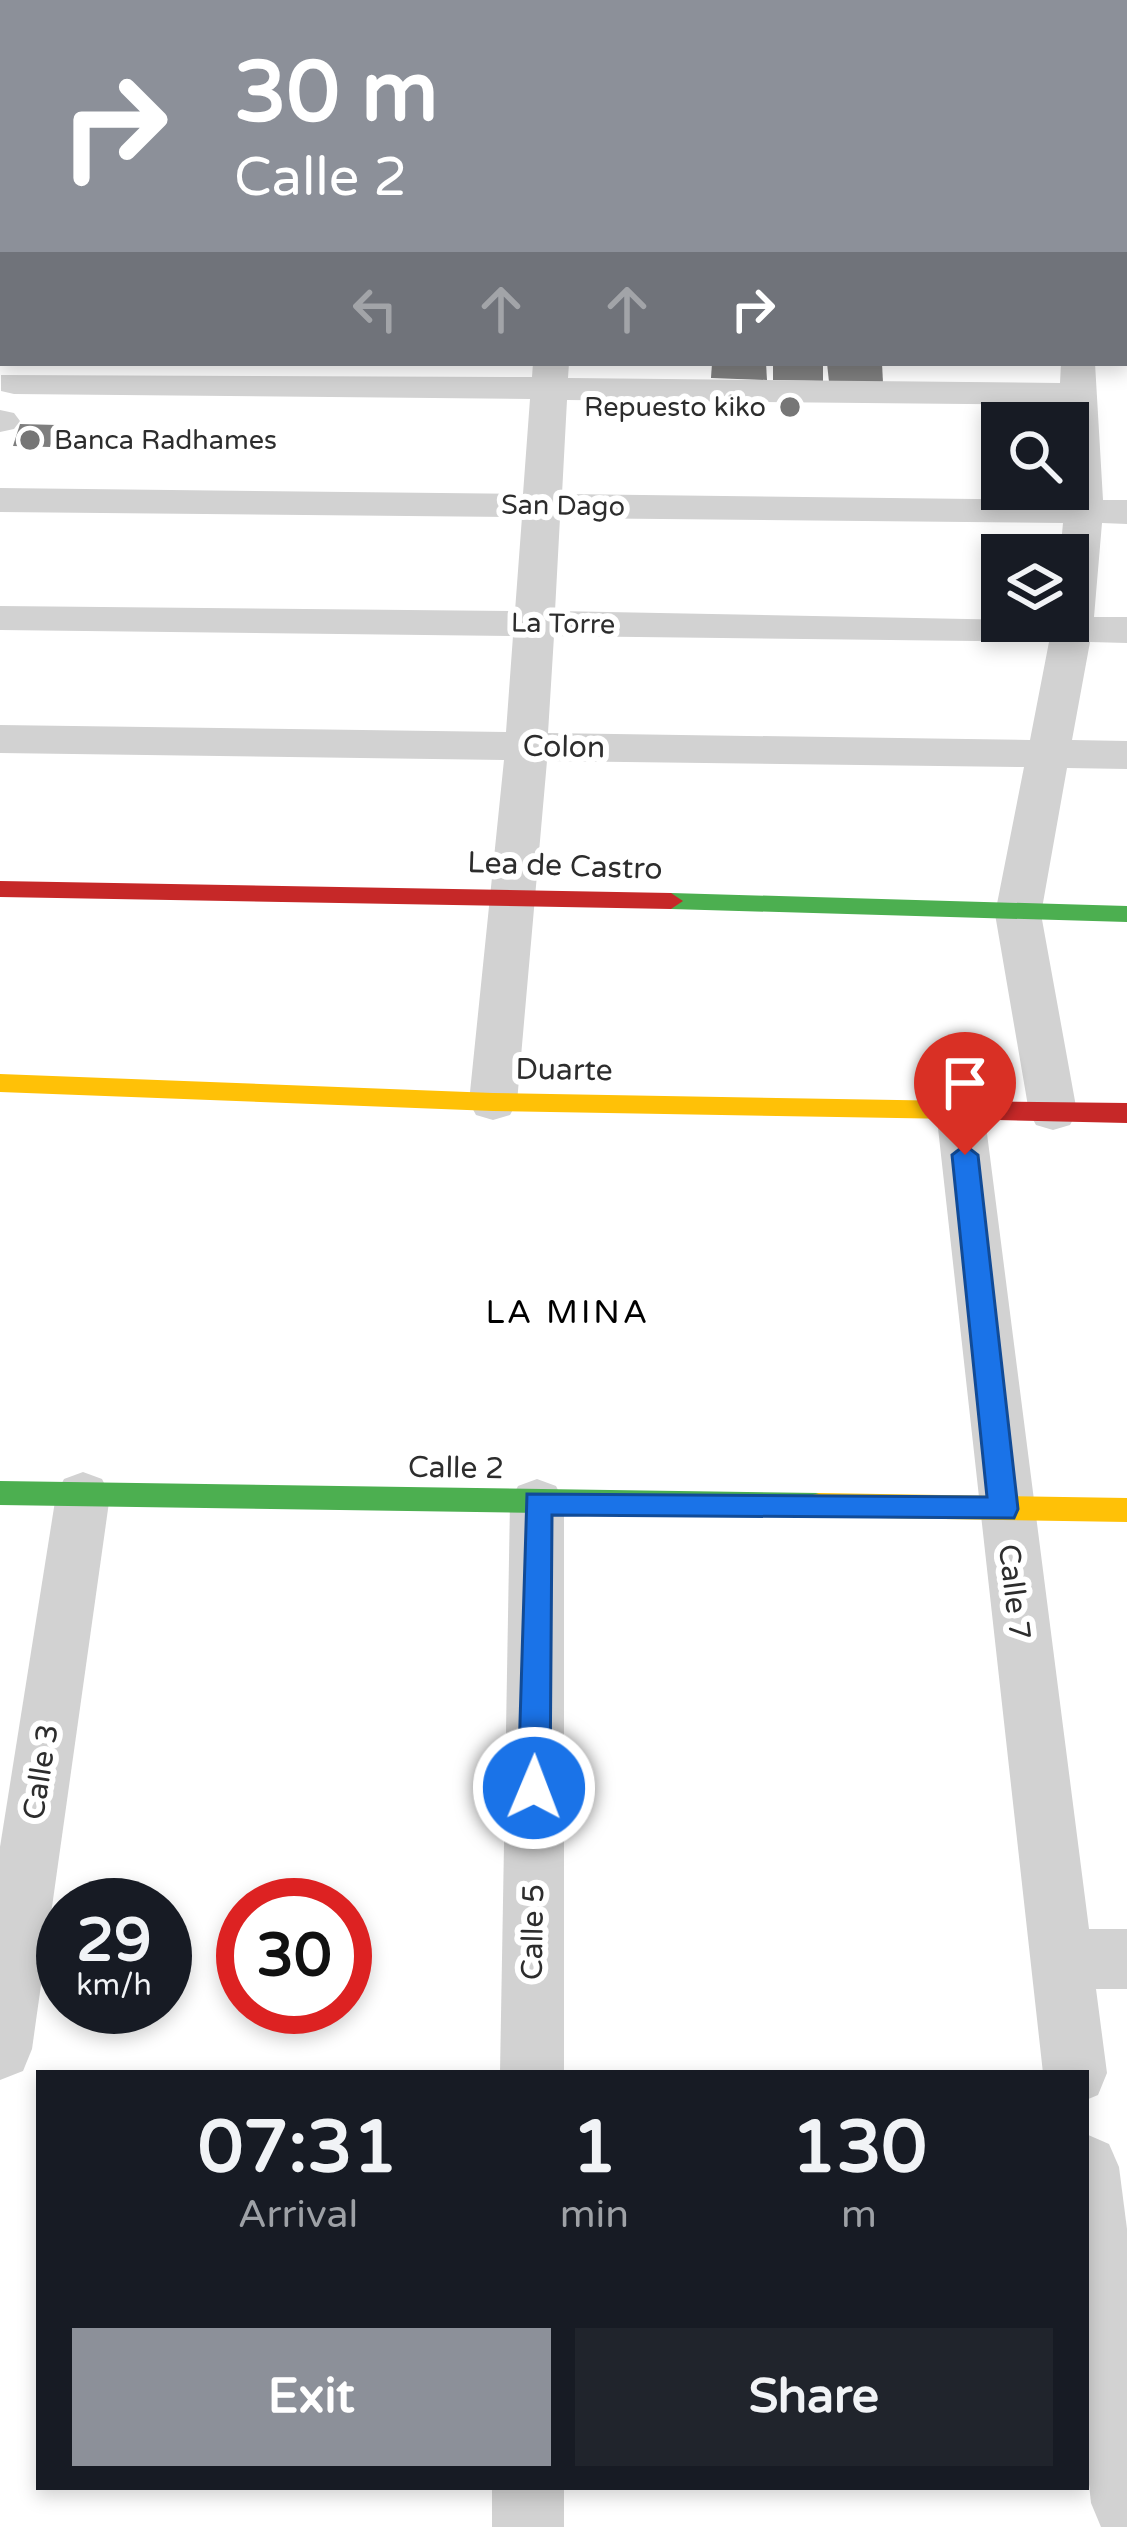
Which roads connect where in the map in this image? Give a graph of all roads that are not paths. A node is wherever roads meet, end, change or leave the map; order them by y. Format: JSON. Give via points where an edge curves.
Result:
{"nodes":[{"id":1,"x":18,"y":373,"type":"edge"},
{"id":2,"x":550,"y":376,"type":"edge"},
{"id":3,"x":1078,"y":379,"type":"edge"},
{"id":4,"x":0,"y":422,"type":"edge"},
{"id":5,"x":0,"y":500,"type":"edge"},
{"id":6,"x":542,"y":506,"type":"junction"},
{"id":7,"x":1106,"y":512,"type":"edge"},
{"id":8,"x":1089,"y":571,"type":"edge"},
{"id":9,"x":0,"y":618,"type":"edge"},
{"id":10,"x":534,"y":624,"type":"junction"},
{"id":11,"x":981,"y":629,"type":"edge"},
{"id":12,"x":1089,"y":630,"type":"edge"},
{"id":13,"x":1127,"y":630,"type":"edge"},
{"id":14,"x":1069,"y":642,"type":"edge"},
{"id":15,"x":0,"y":739,"type":"edge"},
{"id":16,"x":526,"y":747,"type":"junction"},
{"id":17,"x":1045,"y":754,"type":"junction"},
{"id":18,"x":1127,"y":755,"type":"edge"},
{"id":19,"x":0,"y":889,"type":"edge"},
{"id":20,"x":514,"y":896,"type":"junction"},
{"id":21,"x":1018,"y":914,"type":"junction"},
{"id":22,"x":1127,"y":914,"type":"edge"},
{"id":23,"x":0,"y":1083,"type":"edge"},
{"id":24,"x":493,"y":1102,"type":"junction"},
{"id":25,"x":960,"y":1111,"type":"junction"},
{"id":26,"x":1052,"y":1112,"type":"junction"},
{"id":27,"x":1127,"y":1113,"type":"edge"},
{"id":28,"x":0,"y":1493,"type":"edge"},
{"id":29,"x":83,"y":1495,"type":"junction"},
{"id":30,"x":537,"y":1502,"type":"junction"},
{"id":31,"x":1003,"y":1509,"type":"junction"},
{"id":32,"x":1127,"y":1510,"type":"edge"},
{"id":33,"x":1060,"y":1959,"type":"junction"},
{"id":34,"x":1127,"y":1959,"type":"edge"},
{"id":35,"x":0,"y":2049,"type":"edge"},
{"id":36,"x":532,"y":2070,"type":"edge"},
{"id":37,"x":1075,"y":2070,"type":"edge"},
{"id":38,"x":1089,"y":2192,"type":"edge"},
{"id":39,"x":528,"y":2490,"type":"edge"},
{"id":40,"x":1127,"y":2503,"type":"edge"},
{"id":41,"x":528,"y":2527,"type":"edge"}],
"edges":[{"from":1,"to":2,"type":"street"},
{"from":1,"to":4,"type":"street"},
{"from":2,"to":3,"type":"street"},
{"from":2,"to":6,"type":"street"},
{"from":3,"to":7,"type":"street"},
{"from":5,"to":6,"type":"street","name":"San Dago"},
{"from":6,"to":7,"type":"street","name":"San Dago"},
{"from":6,"to":10,"type":"street"},
{"from":7,"to":8,"type":"street"},
{"from":9,"to":10,"type":"street","name":"La Torre"},
{"from":10,"to":11,"type":"street","name":"La Torre"},
{"from":10,"to":16,"type":"street"},
{"from":12,"to":13,"type":"street","name":"La Torre"},
{"from":14,"to":17,"type":"street"},
{"from":15,"to":16,"type":"street","name":"Colon"},
{"from":16,"to":17,"type":"street","name":"Colon"},
{"from":16,"to":20,"type":"street"},
{"from":17,"to":18,"type":"street","name":"Colon"},
{"from":17,"to":21,"type":"street"},
{"from":19,"to":20,"type":"street","name":"Lea de Castro"},
{"from":20,"to":21,"type":"street","name":"Lea de Castro"},
{"from":20,"to":24,"type":"street"},
{"from":21,"to":22,"type":"street","name":"Lea de Castro"},
{"from":21,"to":26,"type":"street"},
{"from":23,"to":24,"type":"street","name":"Duarte"},
{"from":24,"to":25,"type":"street","name":"Duarte"},
{"from":25,"to":26,"type":"street","name":"Duarte"},
{"from":25,"to":31,"type":"street","name":"Calle 7"},
{"from":26,"to":27,"type":"street","name":"Duarte"},
{"from":28,"to":29,"type":"street","name":"Calle 2"},
{"from":29,"to":30,"type":"street","name":"Calle 2"},
{"from":29,"to":35,"type":"street","name":"Calle 3"},
{"from":30,"to":31,"type":"street","name":"Calle 2"},
{"from":30,"to":36,"type":"street","name":"Calle 5"},
{"from":31,"to":32,"type":"street","name":"Calle 2"},
{"from":31,"to":33,"type":"street","name":"Calle 7"},
{"from":33,"to":34,"type":"street"},
{"from":33,"to":37,"type":"street","name":"Calle 7"},
{"from":38,"to":40,"type":"street"},
{"from":39,"to":41,"type":"street"}]}
